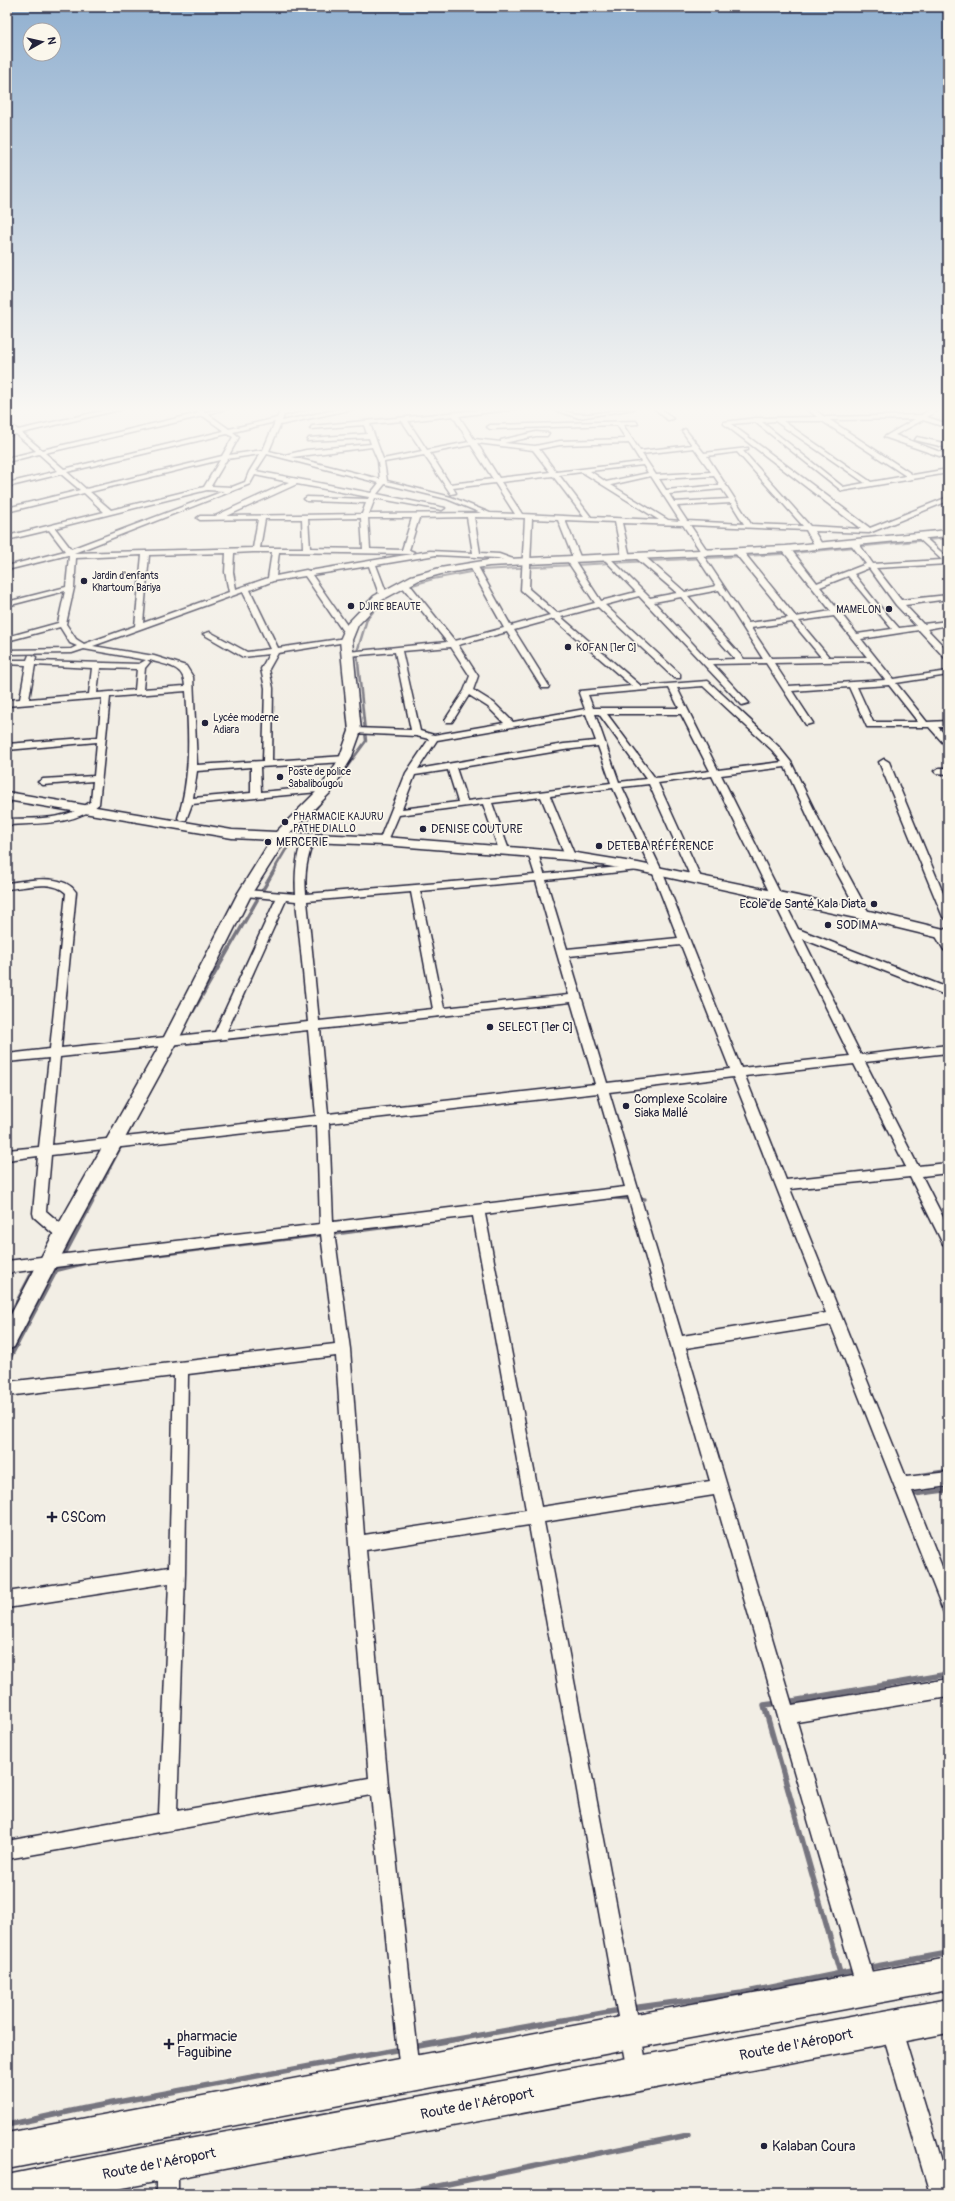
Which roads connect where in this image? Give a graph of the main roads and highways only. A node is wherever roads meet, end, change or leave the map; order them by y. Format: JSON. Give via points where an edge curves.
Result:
{"nodes":[{"id":1,"x":948,"y":534,"type":"edge"},
{"id":2,"x":7,"y":788,"type":"edge"},
{"id":3,"x":7,"y":796,"type":"edge"},
{"id":4,"x":94,"y":806,"type":"junction"},
{"id":5,"x":283,"y":834,"type":"junction"},
{"id":6,"x":943,"y":934,"type":"edge"},
{"id":7,"x":7,"y":1342,"type":"edge"},
{"id":8,"x":948,"y":1974,"type":"edge"},
{"id":9,"x":948,"y":2016,"type":"edge"},
{"id":10,"x":7,"y":2151,"type":"edge"},
{"id":11,"x":7,"y":2193,"type":"edge"}],
"edges":[{"from":1,"to":5,"type":"main road","via":[[871,536],[854,543],[786,549],[510,561],[440,571],[404,584],[383,594],[353,624],[348,637],[348,654],[355,731],[345,759],[326,789]]},
{"from":2,"to":4,"type":"main road"},
{"from":3,"to":4,"type":"main road"},
{"from":4,"to":5,"type":"main road"},
{"from":4,"to":5,"type":"main road","via":[[232,834]]},
{"from":5,"to":6,"type":"main road","via":[[570,856],[638,867]]},
{"from":5,"to":7,"type":"main road","via":[[246,893],[170,1041],[63,1234]]},
{"from":8,"to":10,"type":"highway"},
{"from":9,"to":11,"type":"highway","name":"Route de l'Aéroport"}]}
